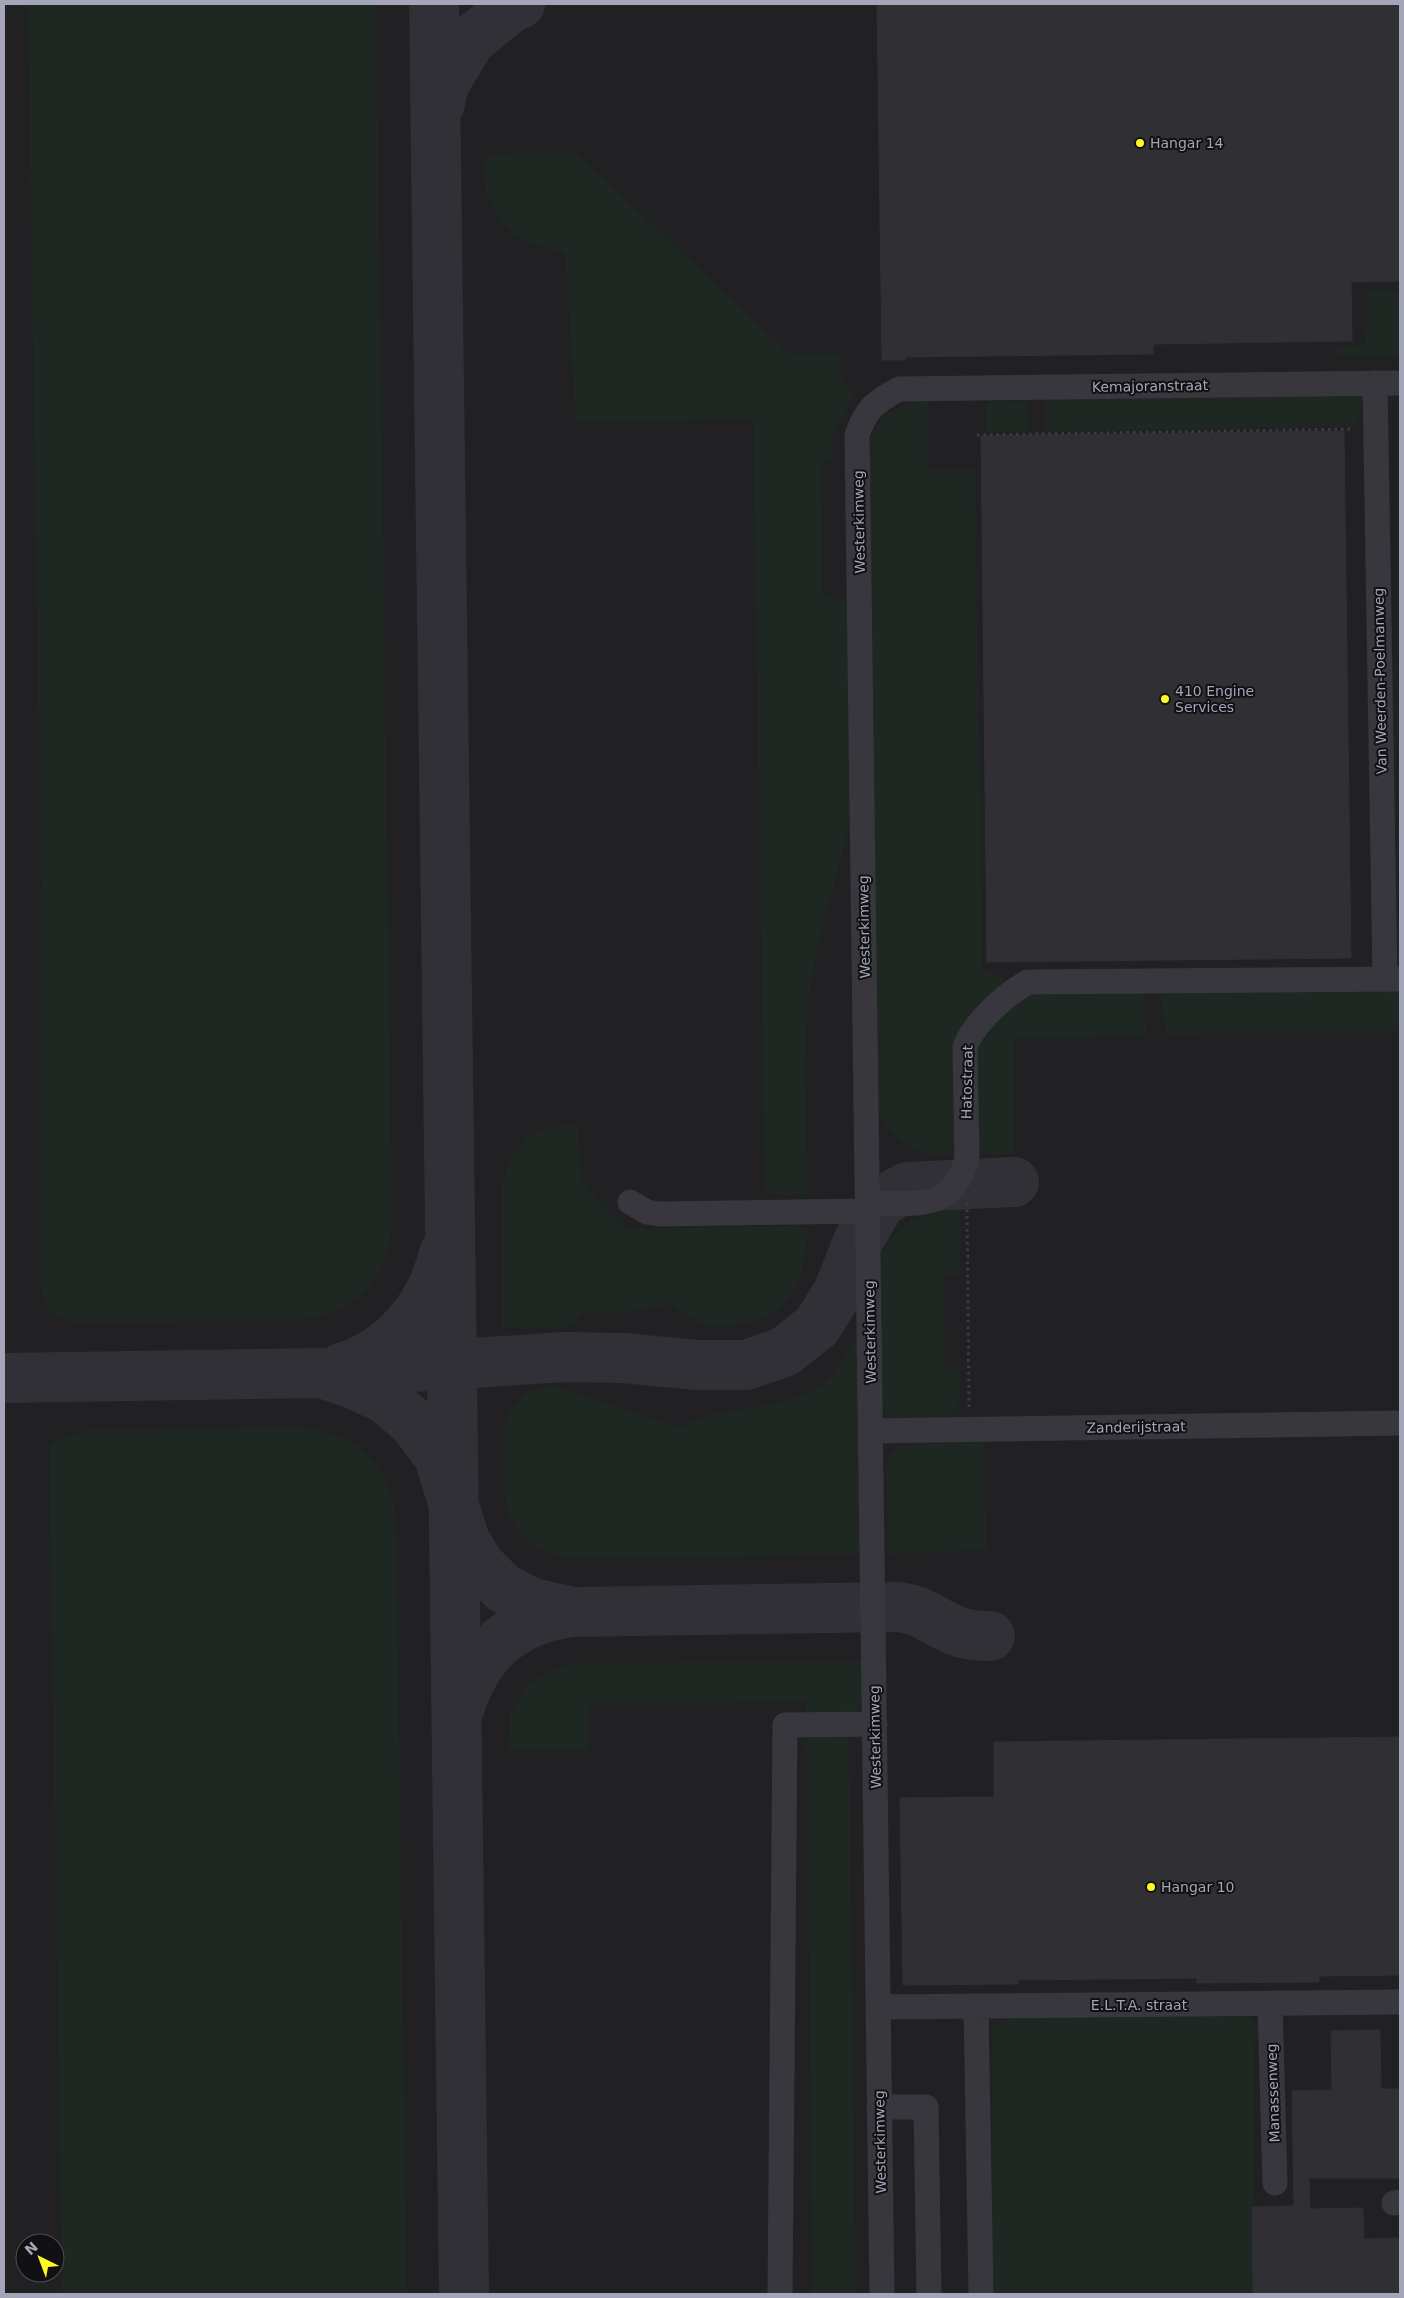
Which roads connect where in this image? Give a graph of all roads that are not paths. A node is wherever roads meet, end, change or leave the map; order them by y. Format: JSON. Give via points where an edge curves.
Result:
{"nodes":[{"id":1,"x":1374,"y":383,"type":"junction"},
{"id":2,"x":1400,"y":383,"type":"edge"},
{"id":3,"x":899,"y":390,"type":"joint"},
{"id":4,"x":1393,"y":980,"type":"edge"},
{"id":5,"x":630,"y":1202,"type":"dead end"},
{"id":6,"x":868,"y":1207,"type":"junction"},
{"id":7,"x":1400,"y":1423,"type":"edge"},
{"id":8,"x":871,"y":1431,"type":"junction"},
{"id":9,"x":875,"y":1724,"type":"junction"},
{"id":10,"x":1400,"y":2002,"type":"edge"},
{"id":11,"x":1270,"y":2004,"type":"junction"},
{"id":12,"x":976,"y":2006,"type":"junction"},
{"id":13,"x":878,"y":2007,"type":"junction"},
{"id":14,"x":880,"y":2107,"type":"junction"},
{"id":15,"x":1275,"y":2183,"type":"dead end"},
{"id":16,"x":780,"y":2294,"type":"edge"},
{"id":17,"x":882,"y":2294,"type":"edge"},
{"id":18,"x":929,"y":2294,"type":"edge"},
{"id":19,"x":981,"y":2294,"type":"edge"}],
"edges":[{"from":1,"to":2,"type":"street","name":"Kemajoranstraat"},
{"from":1,"to":3,"type":"street","name":"Kemajoranstraat"},
{"from":1,"to":4,"type":"street","name":"Van Weerden-Poelmanweg"},
{"from":3,"to":6,"type":"street","name":"Westerkimweg","via":[[876,401],[863,418],[858,435]]},
{"from":4,"to":6,"type":"street","name":"Hatostraat","via":[[1028,982],[1016,989],[969,1036],[965,1048],[967,1157],[963,1174],[953,1190],[940,1200]]},
{"from":5,"to":6,"type":"street","name":"Hatostraat","via":[[646,1212],[660,1214]]},
{"from":6,"to":8,"type":"street","name":"Westerkimweg"},
{"from":7,"to":8,"type":"street","name":"Zanderijstraat"},
{"from":8,"to":9,"type":"street","name":"Westerkimweg"},
{"from":9,"to":13,"type":"street","name":"Westerkimweg"},
{"from":9,"to":16,"type":"street","via":[[785,1725]]},
{"from":10,"to":11,"type":"street","name":"E.L.T.A. straat"},
{"from":11,"to":12,"type":"street","name":"E.L.T.A. straat"},
{"from":11,"to":15,"type":"street","name":"Manassenweg"},
{"from":12,"to":13,"type":"street","name":"E.L.T.A. straat"},
{"from":12,"to":19,"type":"street"},
{"from":13,"to":14,"type":"street","name":"Westerkimweg"},
{"from":14,"to":17,"type":"street","name":"Westerkimweg"},
{"from":14,"to":18,"type":"street","via":[[926,2107]]}]}
